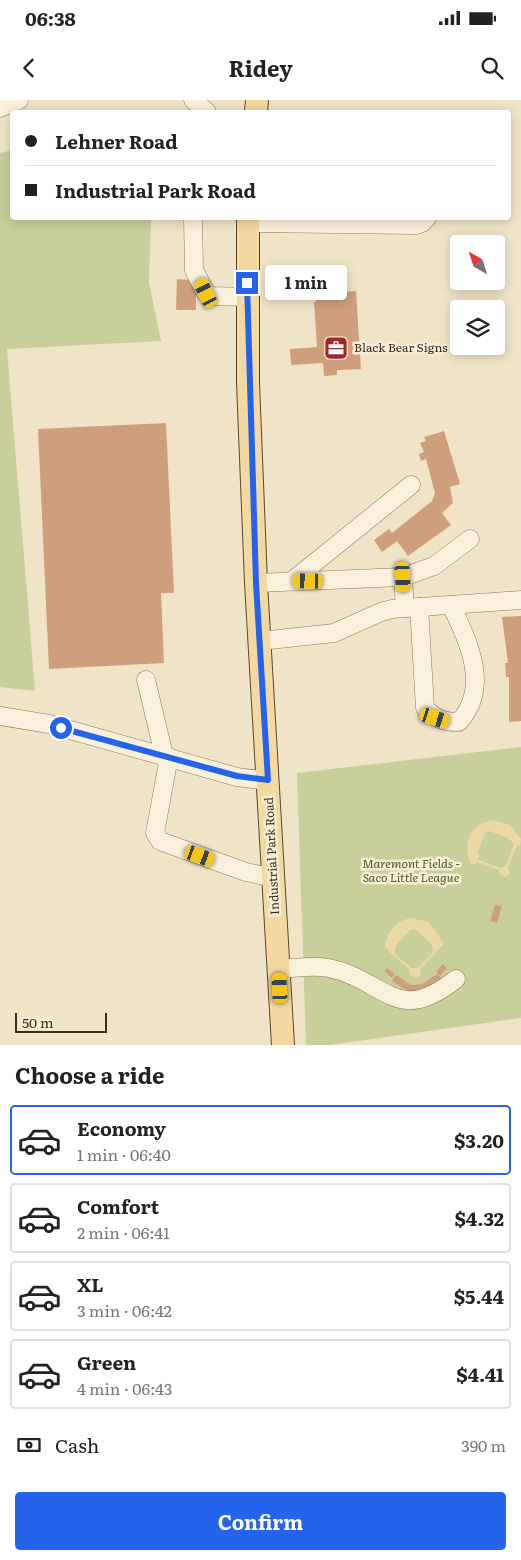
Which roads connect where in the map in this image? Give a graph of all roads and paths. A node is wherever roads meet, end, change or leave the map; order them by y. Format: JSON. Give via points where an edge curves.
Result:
{"nodes":[{"id":1,"x":19,"y":100,"type":"edge"},
{"id":2,"x":193,"y":100,"type":"edge"},
{"id":3,"x":0,"y":108,"type":"edge"},
{"id":4,"x":205,"y":110,"type":"edge"},
{"id":5,"x":193,"y":220,"type":"edge"},
{"id":6,"x":248,"y":220,"type":"edge"},
{"id":7,"x":324,"y":220,"type":"edge"},
{"id":8,"x":425,"y":220,"type":"edge"},
{"id":9,"x":247,"y":297,"type":"junction"},
{"id":10,"x":411,"y":485,"type":"dead end"},
{"id":11,"x":470,"y":539,"type":"dead end"},
{"id":12,"x":403,"y":577,"type":"junction"},
{"id":13,"x":292,"y":581,"type":"junction"},
{"id":14,"x":256,"y":583,"type":"junction"},
{"id":15,"x":521,"y":600,"type":"edge"},
{"id":16,"x":451,"y":605,"type":"junction"},
{"id":17,"x":412,"y":607,"type":"junction"},
{"id":18,"x":260,"y":641,"type":"junction"},
{"id":19,"x":146,"y":680,"type":"dead end"},
{"id":20,"x":0,"y":716,"type":"edge"},
{"id":21,"x":166,"y":756,"type":"junction"},
{"id":22,"x":268,"y":780,"type":"junction"},
{"id":23,"x":274,"y":878,"type":"junction"},
{"id":24,"x":279,"y":970,"type":"junction"},
{"id":25,"x":456,"y":979,"type":"dead end"},
{"id":26,"x":283,"y":1045,"type":"edge"}],
"edges":[{"from":1,"to":3,"type":"street"},
{"from":2,"to":4,"type":"street"},
{"from":5,"to":9,"type":"street","via":[[194,270],[206,293],[210,296]]},
{"from":6,"to":7,"type":"street"},
{"from":6,"to":9,"type":"main road","name":"Industrial Park Road"},
{"from":7,"to":8,"type":"street","via":[[417,225]]},
{"from":9,"to":14,"type":"main road","name":"Industrial Park Road"},
{"from":10,"to":13,"type":"street"},
{"from":11,"to":12,"type":"street","via":[[434,566]]},
{"from":12,"to":13,"type":"street"},
{"from":12,"to":17,"type":"street"},
{"from":13,"to":14,"type":"street"},
{"from":14,"to":18,"type":"main road","name":"Industrial Park Road"},
{"from":15,"to":16,"type":"street"},
{"from":16,"to":17,"type":"street"},
{"from":16,"to":17,"type":"street","via":[[471,650],[475,670],[471,703],[459,722],[435,718],[425,708]]},
{"from":17,"to":18,"type":"street","via":[[380,612],[334,633]]},
{"from":18,"to":22,"type":"main road","name":"Industrial Park Road"},
{"from":19,"to":21,"type":"street"},
{"from":20,"to":21,"type":"street","via":[[49,724]]},
{"from":21,"to":22,"type":"street","via":[[237,776]]},
{"from":21,"to":23,"type":"street","via":[[155,833],[160,841],[246,872]]},
{"from":22,"to":23,"type":"main road","name":"Industrial Park Road"},
{"from":23,"to":24,"type":"main road","name":"Industrial Park Road"},
{"from":24,"to":25,"type":"street","via":[[309,966],[330,968],[395,997],[412,1001],[433,995]]},
{"from":24,"to":26,"type":"main road","name":"Industrial Park Road"}]}
